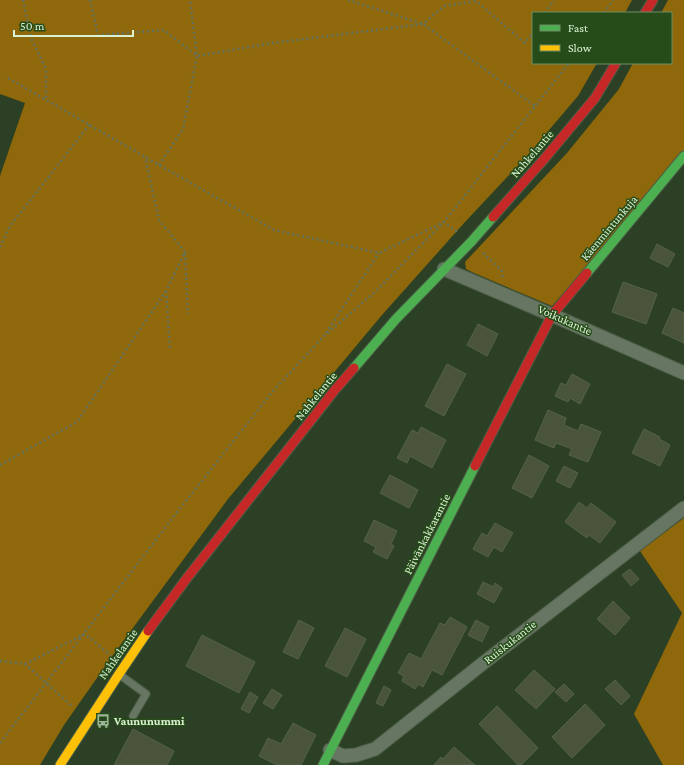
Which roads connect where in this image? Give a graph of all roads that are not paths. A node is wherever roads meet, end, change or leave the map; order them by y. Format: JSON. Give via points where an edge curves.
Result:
{"nodes":[{"id":1,"x":653,"y":0,"type":"edge"},
{"id":2,"x":647,"y":12,"type":"edge"},
{"id":3,"x":615,"y":64,"type":"edge"},
{"id":4,"x":684,"y":156,"type":"edge"},
{"id":5,"x":444,"y":269,"type":"junction"},
{"id":6,"x":552,"y":315,"type":"junction"},
{"id":7,"x":684,"y":373,"type":"edge"},
{"id":8,"x":684,"y":508,"type":"edge"},
{"id":9,"x":121,"y":670,"type":"junction"},
{"id":10,"x":133,"y":716,"type":"dead end"},
{"id":11,"x":330,"y":750,"type":"junction"},
{"id":12,"x":60,"y":765,"type":"edge"},
{"id":13,"x":323,"y":765,"type":"edge"}],
"edges":[{"from":1,"to":2,"type":"main road"},
{"from":3,"to":5,"type":"main road","name":"Nahkelantie","via":[[595,98],[555,146]]},
{"from":4,"to":6,"type":"main road","name":"Käenmintunkuja"},
{"from":5,"to":6,"type":"street","name":"Voikukantie"},
{"from":5,"to":9,"type":"main road","name":"Nahkelantie","via":[[396,319],[334,391],[188,578]]},
{"from":6,"to":7,"type":"street","name":"Voikukantie"},
{"from":6,"to":11,"type":"main road","name":"Päivänkakkarantie"},
{"from":8,"to":11,"type":"street","name":"Ruiskukantie","via":[[375,749],[343,756]]},
{"from":9,"to":10,"type":"lane","via":[[146,694]]},
{"from":9,"to":12,"type":"main road","name":"Nahkelantie"},
{"from":11,"to":13,"type":"main road","name":"Päivänkakkarantie"}]}
